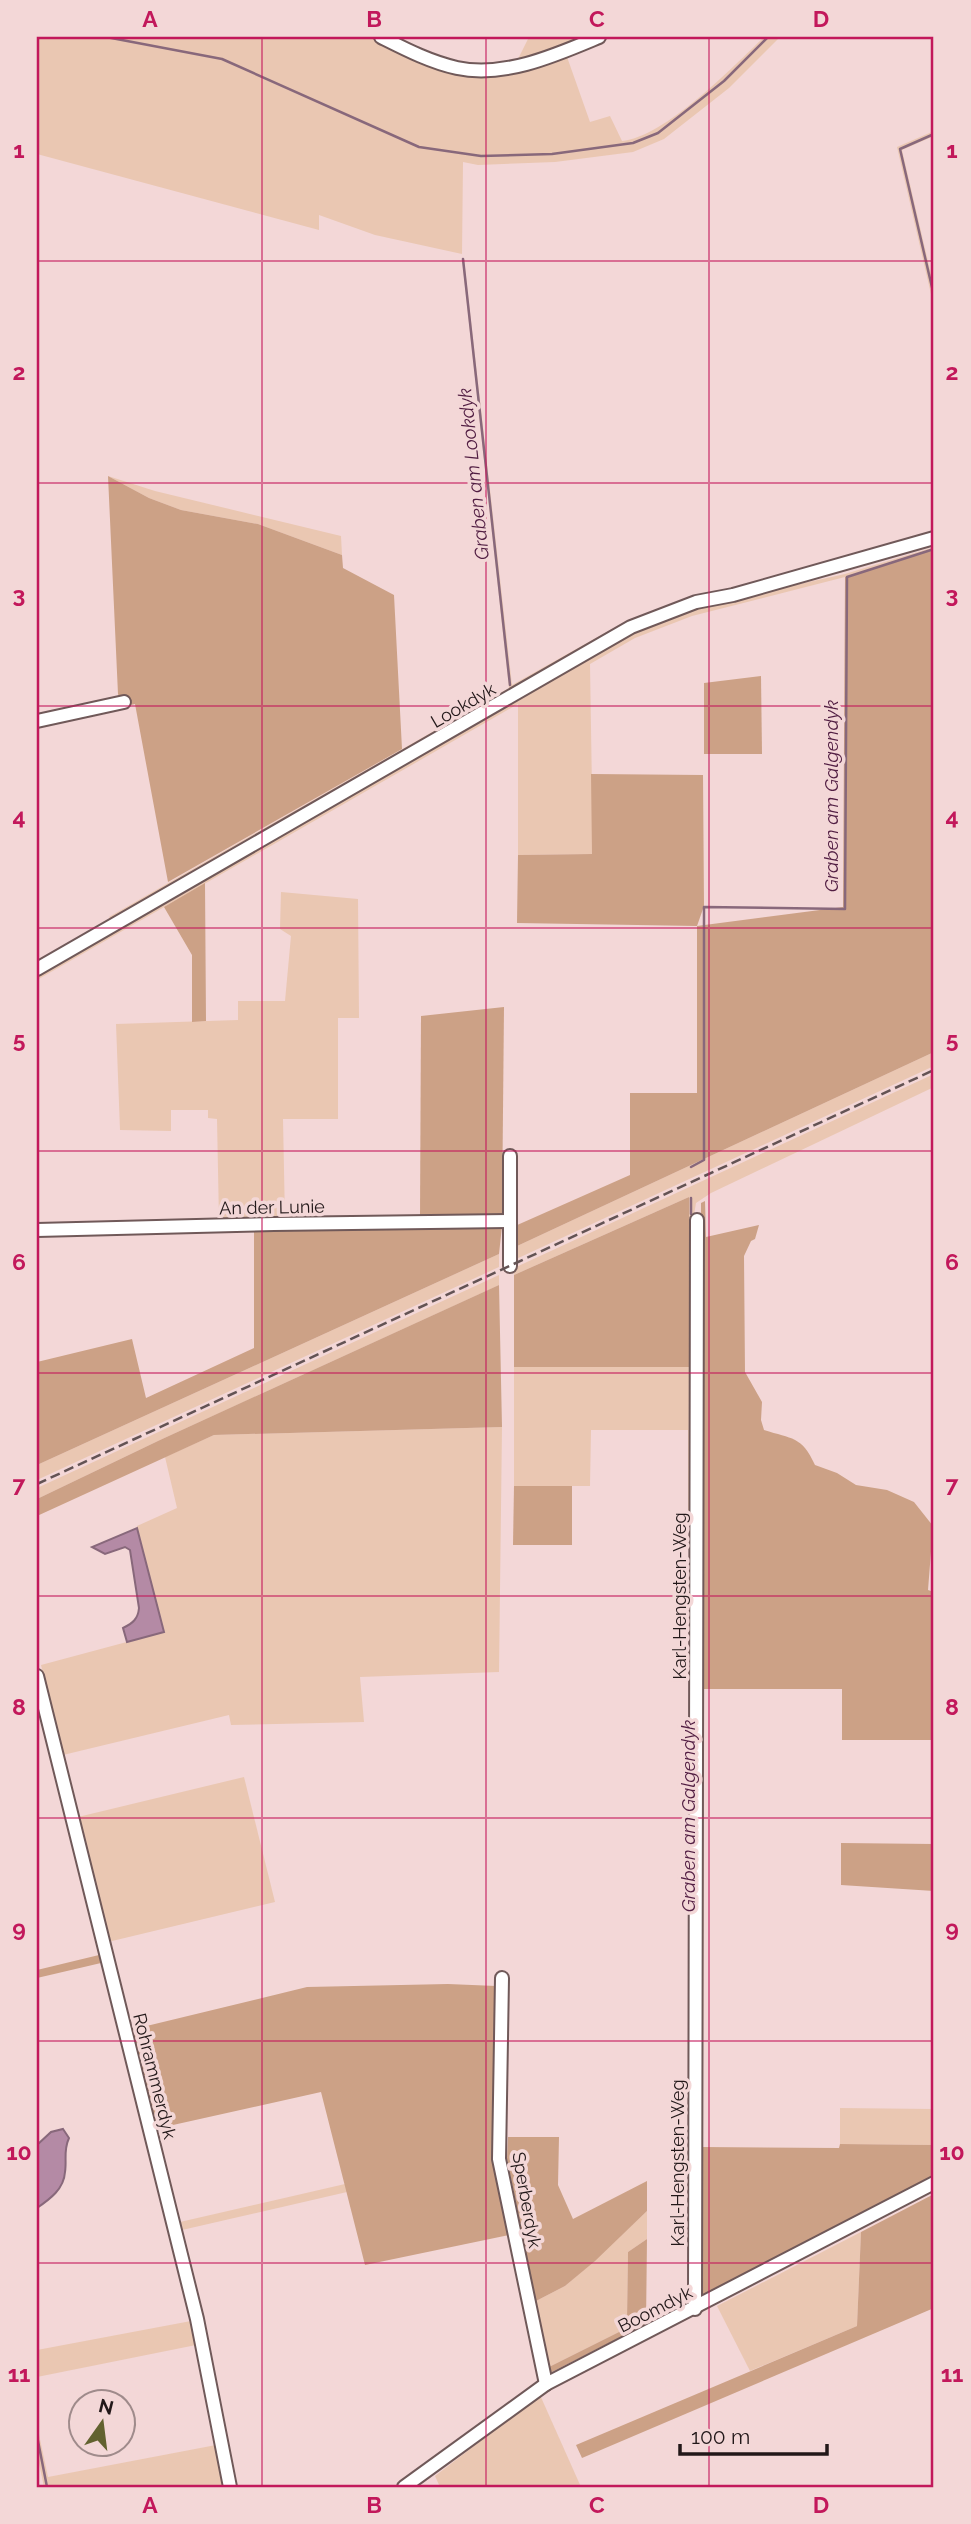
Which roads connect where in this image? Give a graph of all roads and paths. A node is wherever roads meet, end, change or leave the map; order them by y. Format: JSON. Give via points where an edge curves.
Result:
{"nodes":[{"id":1,"x":381,"y":37,"type":"edge"},
{"id":2,"x":600,"y":37,"type":"edge"},
{"id":3,"x":934,"y":538,"type":"edge"},
{"id":4,"x":124,"y":702,"type":"dead end"},
{"id":5,"x":37,"y":721,"type":"edge"},
{"id":6,"x":37,"y":969,"type":"edge"},
{"id":7,"x":510,"y":1156,"type":"dead end"},
{"id":8,"x":697,"y":1220,"type":"dead end"},
{"id":9,"x":509,"y":1221,"type":"junction"},
{"id":10,"x":37,"y":1230,"type":"edge"},
{"id":11,"x":510,"y":1266,"type":"dead end"},
{"id":12,"x":37,"y":1676,"type":"edge"},
{"id":13,"x":502,"y":1978,"type":"dead end"},
{"id":14,"x":934,"y":2183,"type":"edge"},
{"id":15,"x":695,"y":2309,"type":"junction"},
{"id":16,"x":546,"y":2384,"type":"junction"},
{"id":17,"x":230,"y":2487,"type":"edge"},
{"id":18,"x":404,"y":2487,"type":"edge"}],
"edges":[{"from":1,"to":2,"type":"street","via":[[455,68],[472,70],[516,67]]},
{"from":3,"to":6,"type":"street","name":"Lookdyk","via":[[696,603],[631,628]]},
{"from":4,"to":5,"type":"street"},
{"from":7,"to":9,"type":"street"},
{"from":8,"to":15,"type":"street","name":"Karl-Hengsten-Weg"},
{"from":9,"to":10,"type":"street","name":"An der Lunie"},
{"from":9,"to":11,"type":"street"},
{"from":12,"to":17,"type":"street","name":"Rohrammerdyk","via":[[197,2319]]},
{"from":13,"to":16,"type":"street","name":"Sperberdyk","via":[[499,2159]]},
{"from":14,"to":15,"type":"street","name":"Boomdyk"},
{"from":15,"to":16,"type":"street","name":"Boomdyk"},
{"from":16,"to":18,"type":"street","name":"Boomdyk"}]}
